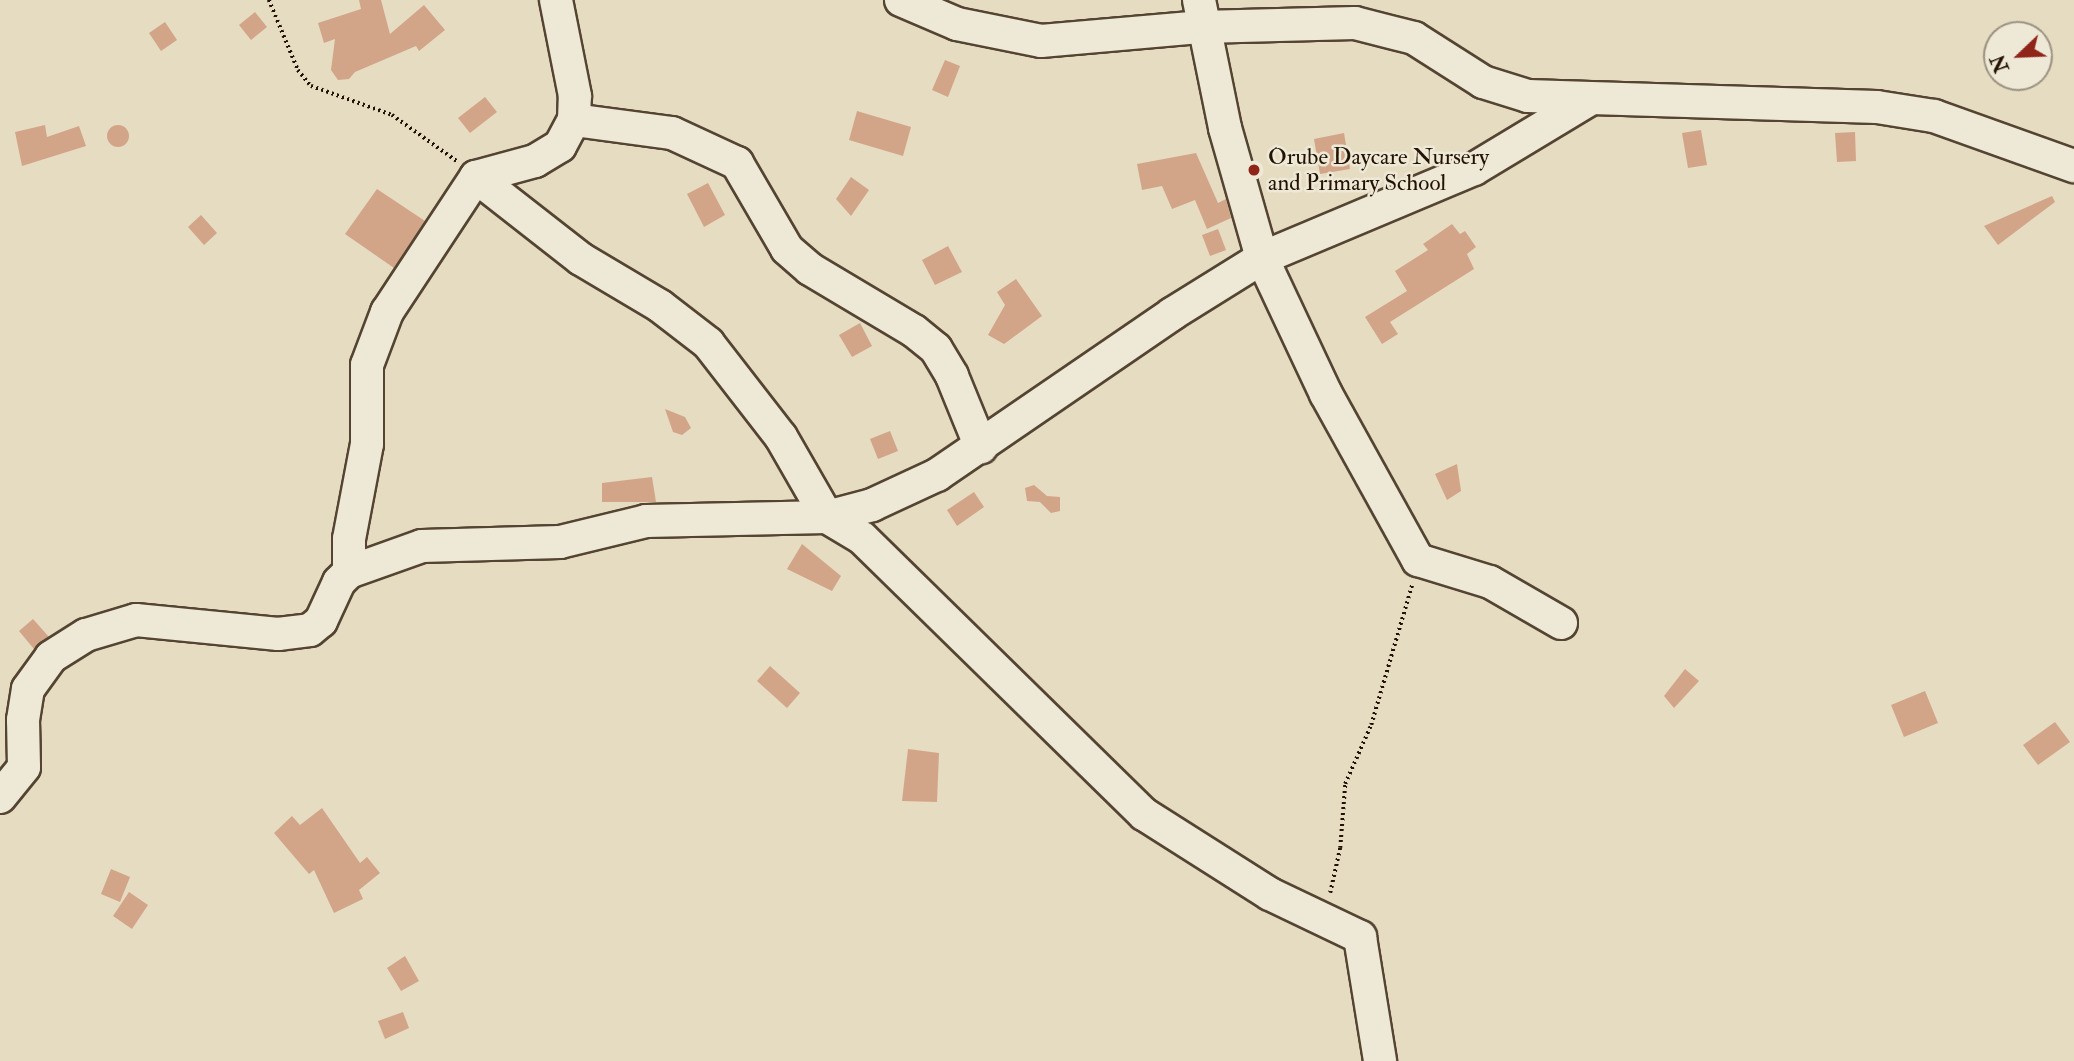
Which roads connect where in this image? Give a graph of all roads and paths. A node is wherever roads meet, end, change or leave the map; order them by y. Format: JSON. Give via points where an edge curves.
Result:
{"nodes":[{"id":1,"x":269,"y":0,"type":"edge"},
{"id":2,"x":556,"y":0,"type":"edge"},
{"id":3,"x":901,"y":0,"type":"edge"},
{"id":4,"x":1200,"y":13,"type":"edge"},
{"id":5,"x":1590,"y":99,"type":"junction"},
{"id":6,"x":574,"y":120,"type":"junction"},
{"id":7,"x":2074,"y":166,"type":"edge"},
{"id":8,"x":476,"y":177,"type":"junction"},
{"id":9,"x":1262,"y":258,"type":"junction"},
{"id":10,"x":981,"y":447,"type":"junction"},
{"id":11,"x":872,"y":505,"type":"junction"},
{"id":12,"x":827,"y":517,"type":"junction"},
{"id":13,"x":862,"y":538,"type":"junction"},
{"id":14,"x":1418,"y":560,"type":"junction"},
{"id":15,"x":349,"y":572,"type":"junction"},
{"id":16,"x":1560,"y":623,"type":"dead end"},
{"id":17,"x":0,"y":797,"type":"edge"},
{"id":18,"x":1323,"y":919,"type":"junction"},
{"id":19,"x":1380,"y":1061,"type":"edge"}],
"edges":[{"from":1,"to":8,"type":"path","via":[[298,70],[311,86],[393,115],[431,138]]},
{"from":2,"to":6,"type":"street","via":[[575,96]]},
{"from":3,"to":4,"type":"street","via":[[957,24],[1041,41]]},
{"from":4,"to":5,"type":"street","via":[[1383,27],[1414,38],[1506,92]]},
{"from":4,"to":9,"type":"street","via":[[1224,128]]},
{"from":5,"to":7,"type":"street","via":[[1877,107],[1934,116]]},
{"from":5,"to":9,"type":"street","via":[[1474,169]]},
{"from":6,"to":8,"type":"street","via":[[560,146],[536,161]]},
{"from":6,"to":10,"type":"street","via":[[672,133],[737,163],[787,249],[810,269],[936,349]]},
{"from":8,"to":12,"type":"street","via":[[582,259],[660,306],[708,343],[781,437]]},
{"from":8,"to":15,"type":"street","via":[[402,288],[373,345],[367,365],[366,444],[350,530]]},
{"from":9,"to":10,"type":"street","via":[[1172,314]]},
{"from":9,"to":14,"type":"street","via":[[1326,394]]},
{"from":10,"to":11,"type":"street","via":[[937,475]]},
{"from":11,"to":12,"type":"street"},
{"from":11,"to":13,"type":"street"},
{"from":12,"to":13,"type":"street"},
{"from":12,"to":15,"type":"street","via":[[655,520],[560,542],[446,542],[395,553]]},
{"from":13,"to":18,"type":"street","via":[[1144,814],[1206,856]]},
{"from":14,"to":16,"type":"street","via":[[1490,582]]},
{"from":14,"to":18,"type":"path","via":[[1371,724],[1345,783],[1340,848]]},
{"from":15,"to":17,"type":"street","via":[[339,582],[321,621],[302,632],[278,634],[136,620],[113,624],[64,647],[28,688],[23,767]]},
{"from":18,"to":19,"type":"street","via":[[1360,937]]}]}
